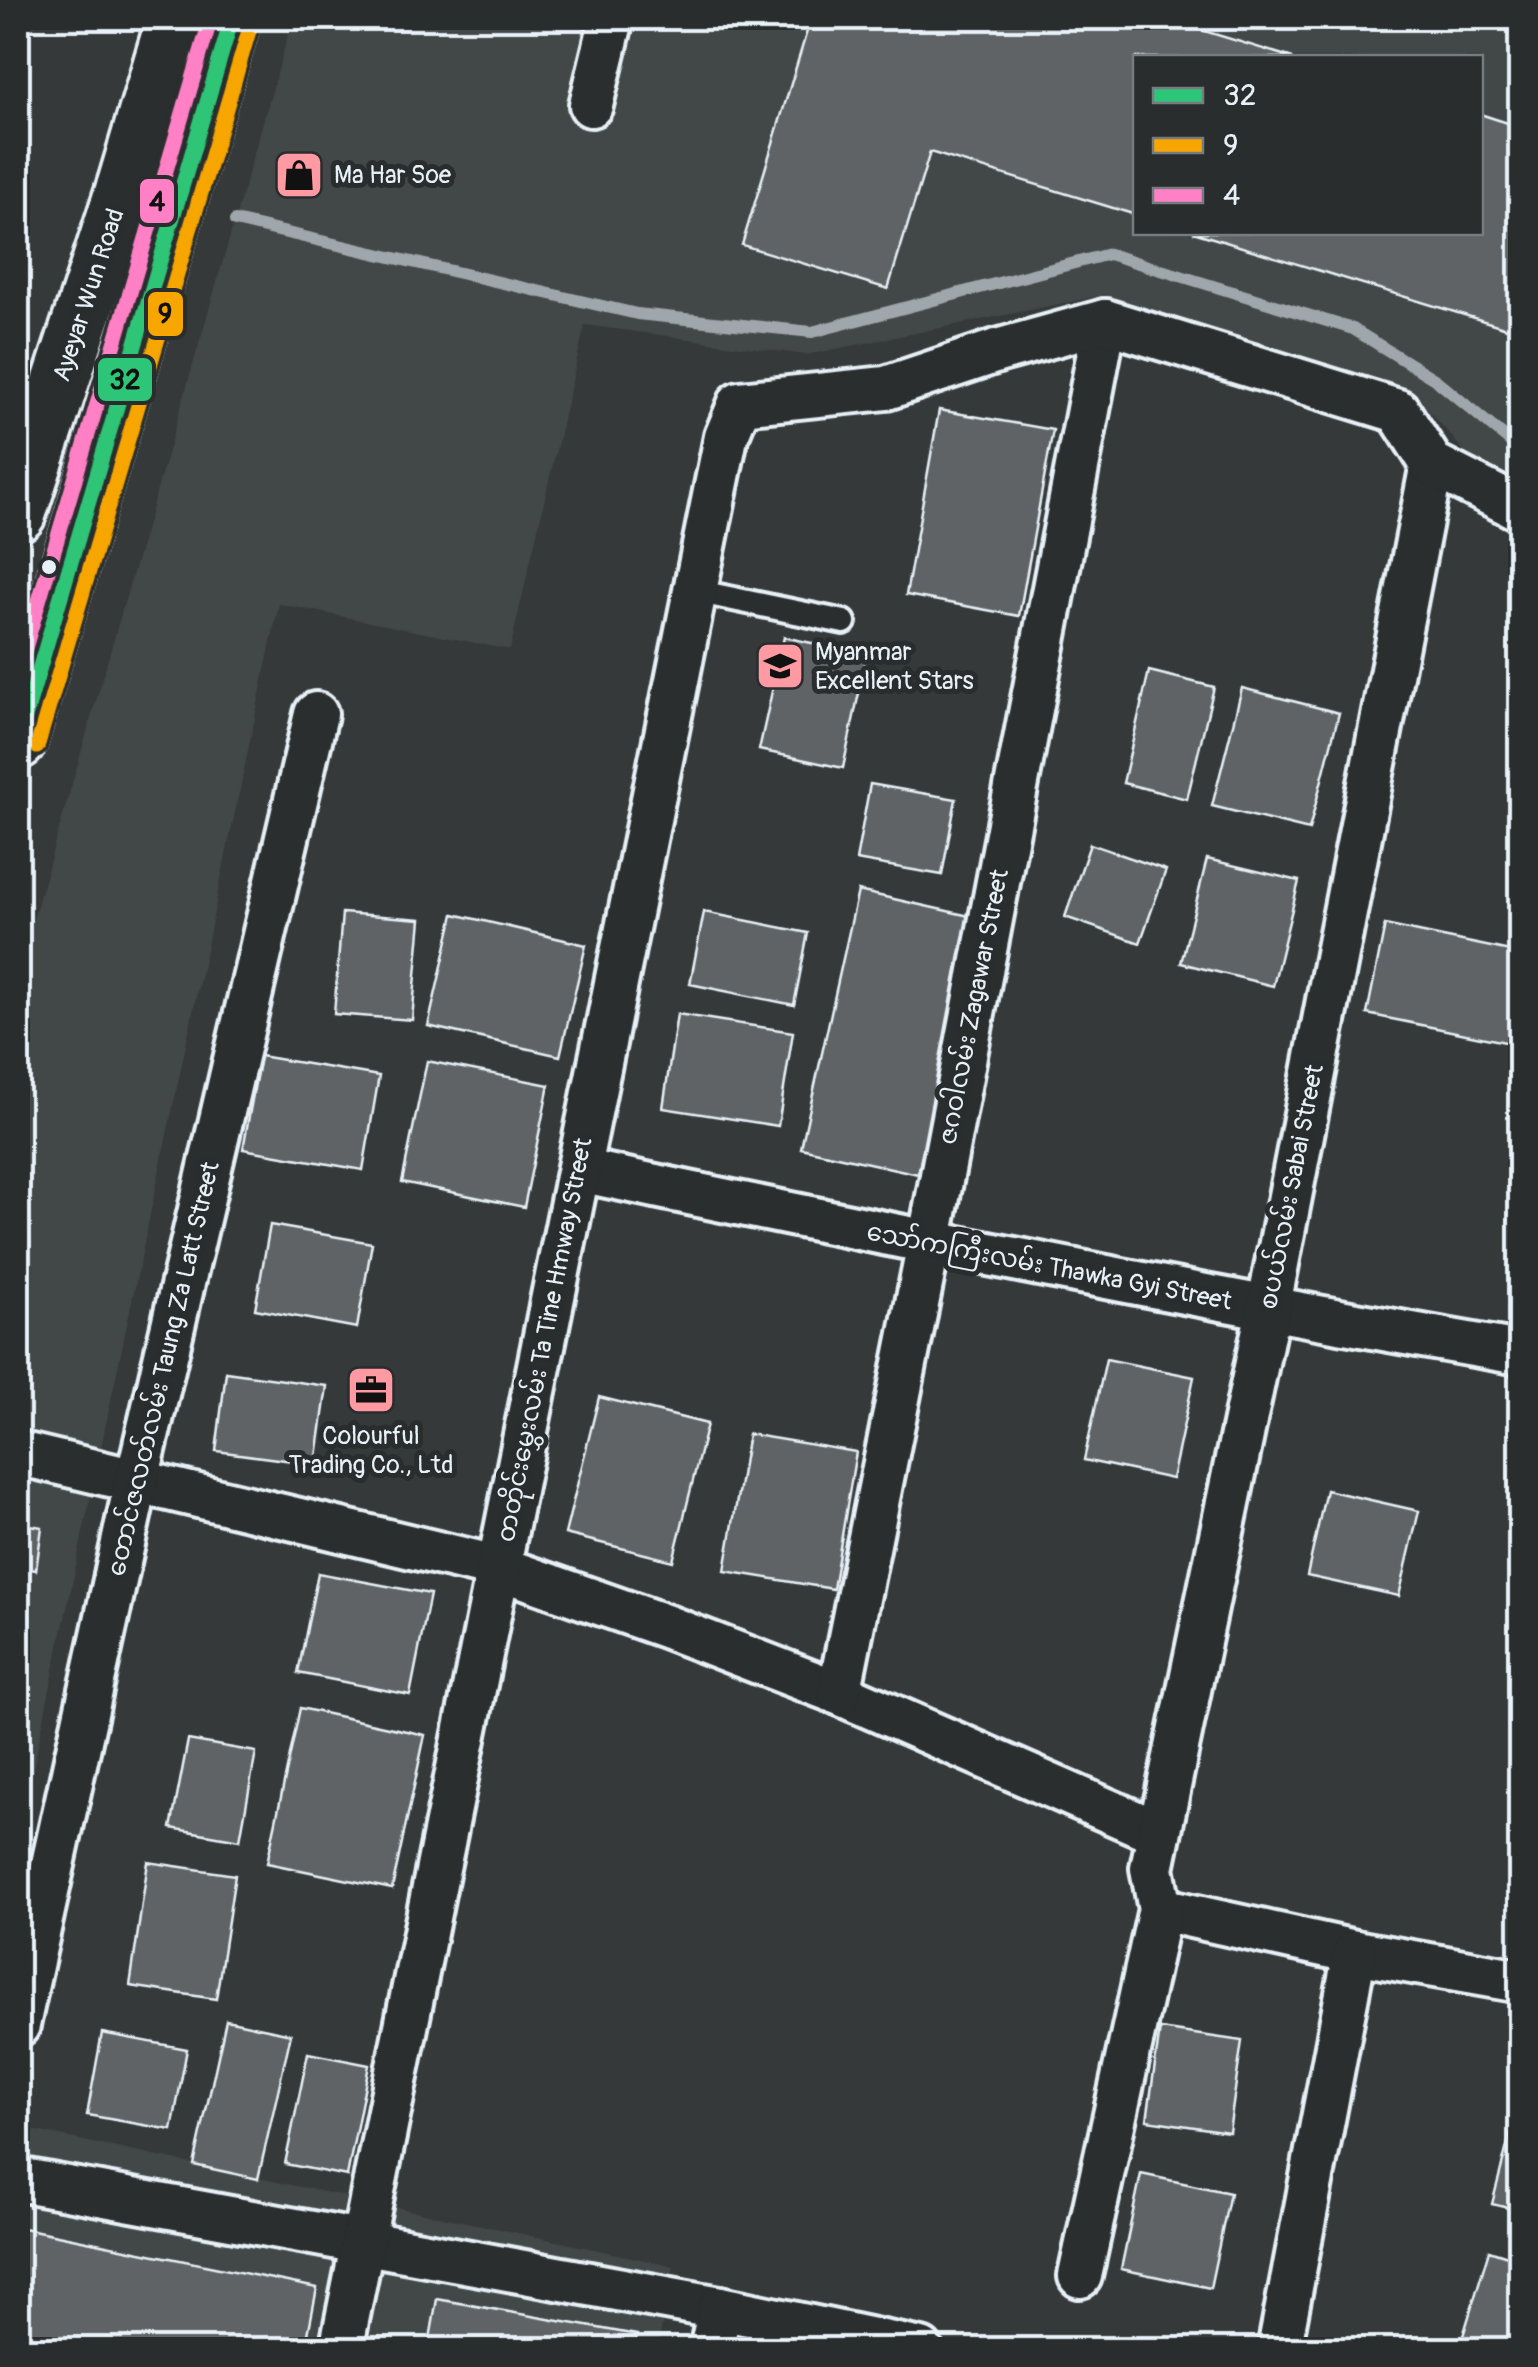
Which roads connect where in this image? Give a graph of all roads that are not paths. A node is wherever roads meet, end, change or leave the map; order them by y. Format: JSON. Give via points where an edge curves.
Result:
{"nodes":[{"id":1,"x":175,"y":18,"type":"edge"},
{"id":2,"x":232,"y":18,"type":"edge"},
{"id":3,"x":612,"y":18,"type":"edge"},
{"id":4,"x":591,"y":105,"type":"dead end"},
{"id":5,"x":1105,"y":321,"type":"junction"},
{"id":6,"x":1432,"y":464,"type":"junction"},
{"id":7,"x":1520,"y":509,"type":"edge"},
{"id":8,"x":18,"y":513,"type":"edge"},
{"id":9,"x":695,"y":591,"type":"junction"},
{"id":10,"x":844,"y":622,"type":"dead end"},
{"id":11,"x":316,"y":714,"type":"dead end"},
{"id":12,"x":18,"y":741,"type":"edge"},
{"id":13,"x":579,"y":1170,"type":"junction"},
{"id":14,"x":929,"y":1244,"type":"junction"},
{"id":15,"x":1268,"y":1310,"type":"junction"},
{"id":16,"x":1520,"y":1353,"type":"edge"},
{"id":17,"x":18,"y":1453,"type":"edge"},
{"id":18,"x":136,"y":1484,"type":"junction"},
{"id":19,"x":500,"y":1568,"type":"junction"},
{"id":20,"x":838,"y":1693,"type":"junction"},
{"id":21,"x":1159,"y":1833,"type":"junction"},
{"id":22,"x":1160,"y":1909,"type":"junction"},
{"id":23,"x":1355,"y":1952,"type":"junction"},
{"id":24,"x":1520,"y":1976,"type":"edge"},
{"id":25,"x":18,"y":2026,"type":"edge"},
{"id":26,"x":18,"y":2179,"type":"edge"},
{"id":27,"x":364,"y":2242,"type":"junction"},
{"id":28,"x":1080,"y":2276,"type":"dead end"},
{"id":29,"x":720,"y":2308,"type":"junction"},
{"id":30,"x":341,"y":2350,"type":"edge"},
{"id":31,"x":710,"y":2350,"type":"edge"},
{"id":32,"x":921,"y":2350,"type":"edge"},
{"id":33,"x":1278,"y":2350,"type":"edge"}],
"edges":[{"from":1,"to":8,"type":"main road","name":"Ayeyar Wun Road"},
{"from":2,"to":12,"type":"main road"},
{"from":3,"to":4,"type":"street"},
{"from":5,"to":6,"type":"street","via":[[1398,411]]},
{"from":5,"to":9,"type":"street","name":"တတိုင်းမွှေးလမ်း Ta Tine Hmway Street","via":[[886,388],[740,403],[726,437]]},
{"from":5,"to":14,"type":"street","name":"ဇဂဝါလမ်း Zagawar Street"},
{"from":6,"to":7,"type":"street"},
{"from":6,"to":15,"type":"street","name":"စပယ်လမ်း Sabai Street"},
{"from":9,"to":10,"type":"lane"},
{"from":9,"to":13,"type":"street","name":"တတိုင်းမွှေးလမ်း Ta Tine Hmway Street"},
{"from":11,"to":18,"type":"street","name":"တောင်ဇလတ်လမ်း Taung Za Latt Street"},
{"from":13,"to":14,"type":"street","name":"သော်ကကြီးလမ်း Thawka Gyi Street"},
{"from":13,"to":19,"type":"street","name":"တတိုင်းမွှေးလမ်း Ta Tine Hmway Street"},
{"from":14,"to":15,"type":"street","name":"သော်ကကြီးလမ်း Thawka Gyi Street"},
{"from":14,"to":20,"type":"street","name":"ဇဂဝါလမ်း Zagawar Street"},
{"from":15,"to":16,"type":"street","name":"သော်ကကြီးလမ်း Thawka Gyi Street"},
{"from":15,"to":21,"type":"street","name":"စပယ်လမ်း Sabai Street"},
{"from":17,"to":18,"type":"street"},
{"from":18,"to":19,"type":"street"},
{"from":18,"to":25,"type":"street","name":"တောင်ဇလတ်လမ်း Taung Za Latt Street"},
{"from":19,"to":20,"type":"street"},
{"from":19,"to":27,"type":"street","name":"တတိုင်းမွှေးလမ်း Ta Tine Hmway Street"},
{"from":20,"to":21,"type":"street"},
{"from":21,"to":22,"type":"street","name":"စပယ်လမ်း Sabai Street","via":[[1152,1868]]},
{"from":22,"to":23,"type":"street"},
{"from":22,"to":28,"type":"street","name":"စပယ်လမ်း Sabai Street"},
{"from":23,"to":24,"type":"street"},
{"from":23,"to":33,"type":"street"},
{"from":26,"to":27,"type":"street"},
{"from":27,"to":29,"type":"street"},
{"from":27,"to":30,"type":"street","name":"တတိုင်းမွှေးလမ်း Ta Tine Hmway Street"},
{"from":29,"to":31,"type":"street"},
{"from":29,"to":32,"type":"street"}]}
